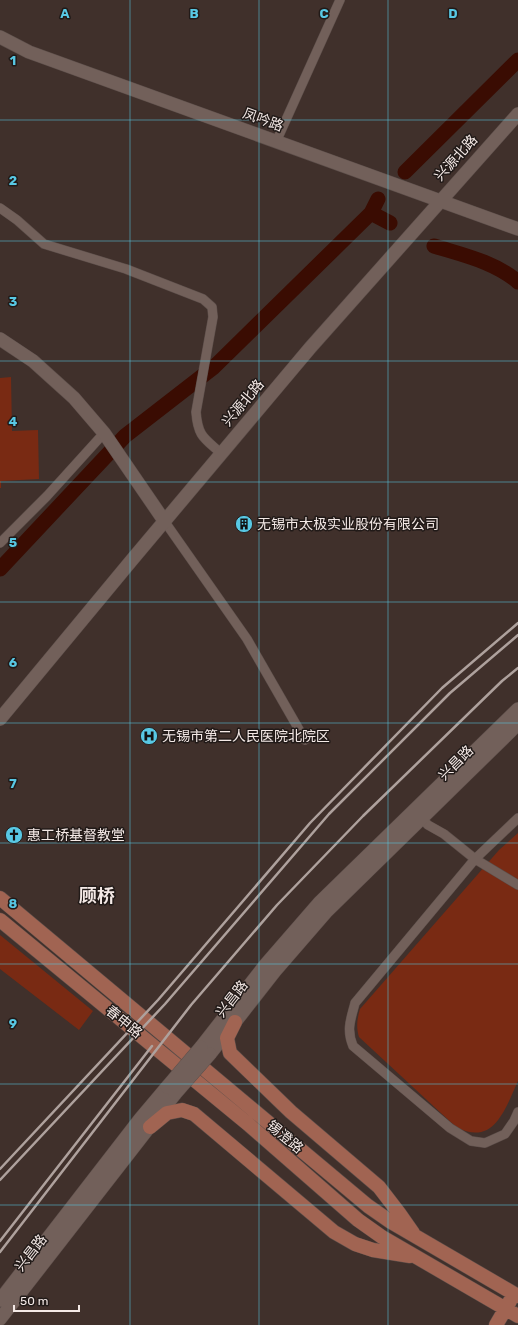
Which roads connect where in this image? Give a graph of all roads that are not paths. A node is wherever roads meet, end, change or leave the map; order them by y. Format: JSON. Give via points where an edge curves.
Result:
{"nodes":[{"id":1,"x":340,"y":0,"type":"edge"},
{"id":2,"x":0,"y":37,"type":"edge"},
{"id":3,"x":518,"y":114,"type":"edge"},
{"id":4,"x":276,"y":142,"type":"junction"},
{"id":5,"x":440,"y":201,"type":"junction"},
{"id":6,"x":0,"y":208,"type":"edge"},
{"id":7,"x":518,"y":229,"type":"edge"},
{"id":8,"x":0,"y":339,"type":"edge"},
{"id":9,"x":107,"y":436,"type":"junction"},
{"id":10,"x":222,"y":454,"type":"junction"},
{"id":11,"x":165,"y":522,"type":"junction"},
{"id":12,"x":0,"y":543,"type":"edge"},
{"id":13,"x":518,"y":709,"type":"edge"},
{"id":14,"x":0,"y":719,"type":"edge"},
{"id":15,"x":518,"y":724,"type":"edge"},
{"id":16,"x":305,"y":740,"type":"dead end"},
{"id":17,"x":518,"y":818,"type":"edge"},
{"id":18,"x":422,"y":819,"type":"junction"},
{"id":19,"x":474,"y":859,"type":"junction"},
{"id":20,"x":518,"y":885,"type":"edge"},
{"id":21,"x":0,"y":898,"type":"edge"},
{"id":22,"x":0,"y":920,"type":"edge"},
{"id":23,"x":235,"y":1022,"type":"junction"},
{"id":24,"x":205,"y":1050,"type":"junction"},
{"id":25,"x":171,"y":1091,"type":"junction"},
{"id":26,"x":518,"y":1112,"type":"edge"},
{"id":27,"x":248,"y":1124,"type":"joint"},
{"id":28,"x":150,"y":1127,"type":"junction"},
{"id":29,"x":416,"y":1236,"type":"junction"},
{"id":30,"x":418,"y":1257,"type":"junction"},
{"id":31,"x":517,"y":1292,"type":"edge"},
{"id":32,"x":0,"y":1300,"type":"edge"},
{"id":33,"x":506,"y":1308,"type":"junction"},
{"id":34,"x":518,"y":1316,"type":"edge"},
{"id":35,"x":0,"y":1320,"type":"edge"},
{"id":36,"x":496,"y":1325,"type":"edge"}],
"edges":[{"from":1,"to":4,"type":"street"},
{"from":2,"to":4,"type":"main road","name":"凤吟路","via":[[29,52]]},
{"from":3,"to":5,"type":"main road","name":"兴源北路"},
{"from":4,"to":5,"type":"main road","name":"凤吟路"},
{"from":5,"to":7,"type":"main road","name":"凤吟路"},
{"from":5,"to":10,"type":"main road","name":"兴源北路","via":[[310,348]]},
{"from":6,"to":10,"type":"street","via":[[44,244],[126,269],[203,299],[212,306],[213,317],[196,412],[197,427],[202,437]]},
{"from":8,"to":9,"type":"main road","via":[[32,361],[74,398]]},
{"from":9,"to":11,"type":"main road"},
{"from":9,"to":12,"type":"street"},
{"from":10,"to":11,"type":"main road","name":"兴源北路"},
{"from":11,"to":14,"type":"main road","name":"兴源北路"},
{"from":11,"to":16,"type":"street","via":[[246,639]]},
{"from":13,"to":24,"type":"main road","name":"兴昌路","via":[[319,903],[266,964]]},
{"from":15,"to":18,"type":"main road","name":"兴昌路"},
{"from":17,"to":19,"type":"street"},
{"from":18,"to":19,"type":"street"},
{"from":18,"to":23,"type":"main road","name":"兴昌路","via":[[327,911],[274,971]]},
{"from":19,"to":20,"type":"street"},
{"from":19,"to":26,"type":"street","via":[[354,1003],[349,1036],[353,1046],[450,1128],[470,1141],[486,1143],[505,1134]]},
{"from":21,"to":29,"type":"main road","name":"锡澄路","via":[[368,1206]]},
{"from":22,"to":27,"type":"main road","name":"春申路"},
{"from":23,"to":24,"type":"main road","name":"兴昌路"},
{"from":23,"to":29,"type":"main road","via":[[227,1038],[230,1053],[291,1112],[379,1187]]},
{"from":24,"to":25,"type":"main road","name":"兴昌路","bridge":true},
{"from":25,"to":28,"type":"main road","name":"兴昌路"},
{"from":25,"to":32,"type":"main road","name":"兴昌路","via":[[140,1119]]},
{"from":27,"to":30,"type":"main road","name":"锡澄路","via":[[358,1220]]},
{"from":28,"to":30,"type":"main road","via":[[167,1113],[182,1110],[194,1114],[334,1232],[355,1244],[373,1250]]},
{"from":28,"to":35,"type":"main road","name":"兴昌路"},
{"from":29,"to":31,"type":"main road","name":"锡澄路"},
{"from":30,"to":33,"type":"main road","name":"锡澄路"},
{"from":31,"to":33,"type":"main road"},
{"from":33,"to":34,"type":"main road","name":"锡澄路"},
{"from":33,"to":36,"type":"main road"}]}
